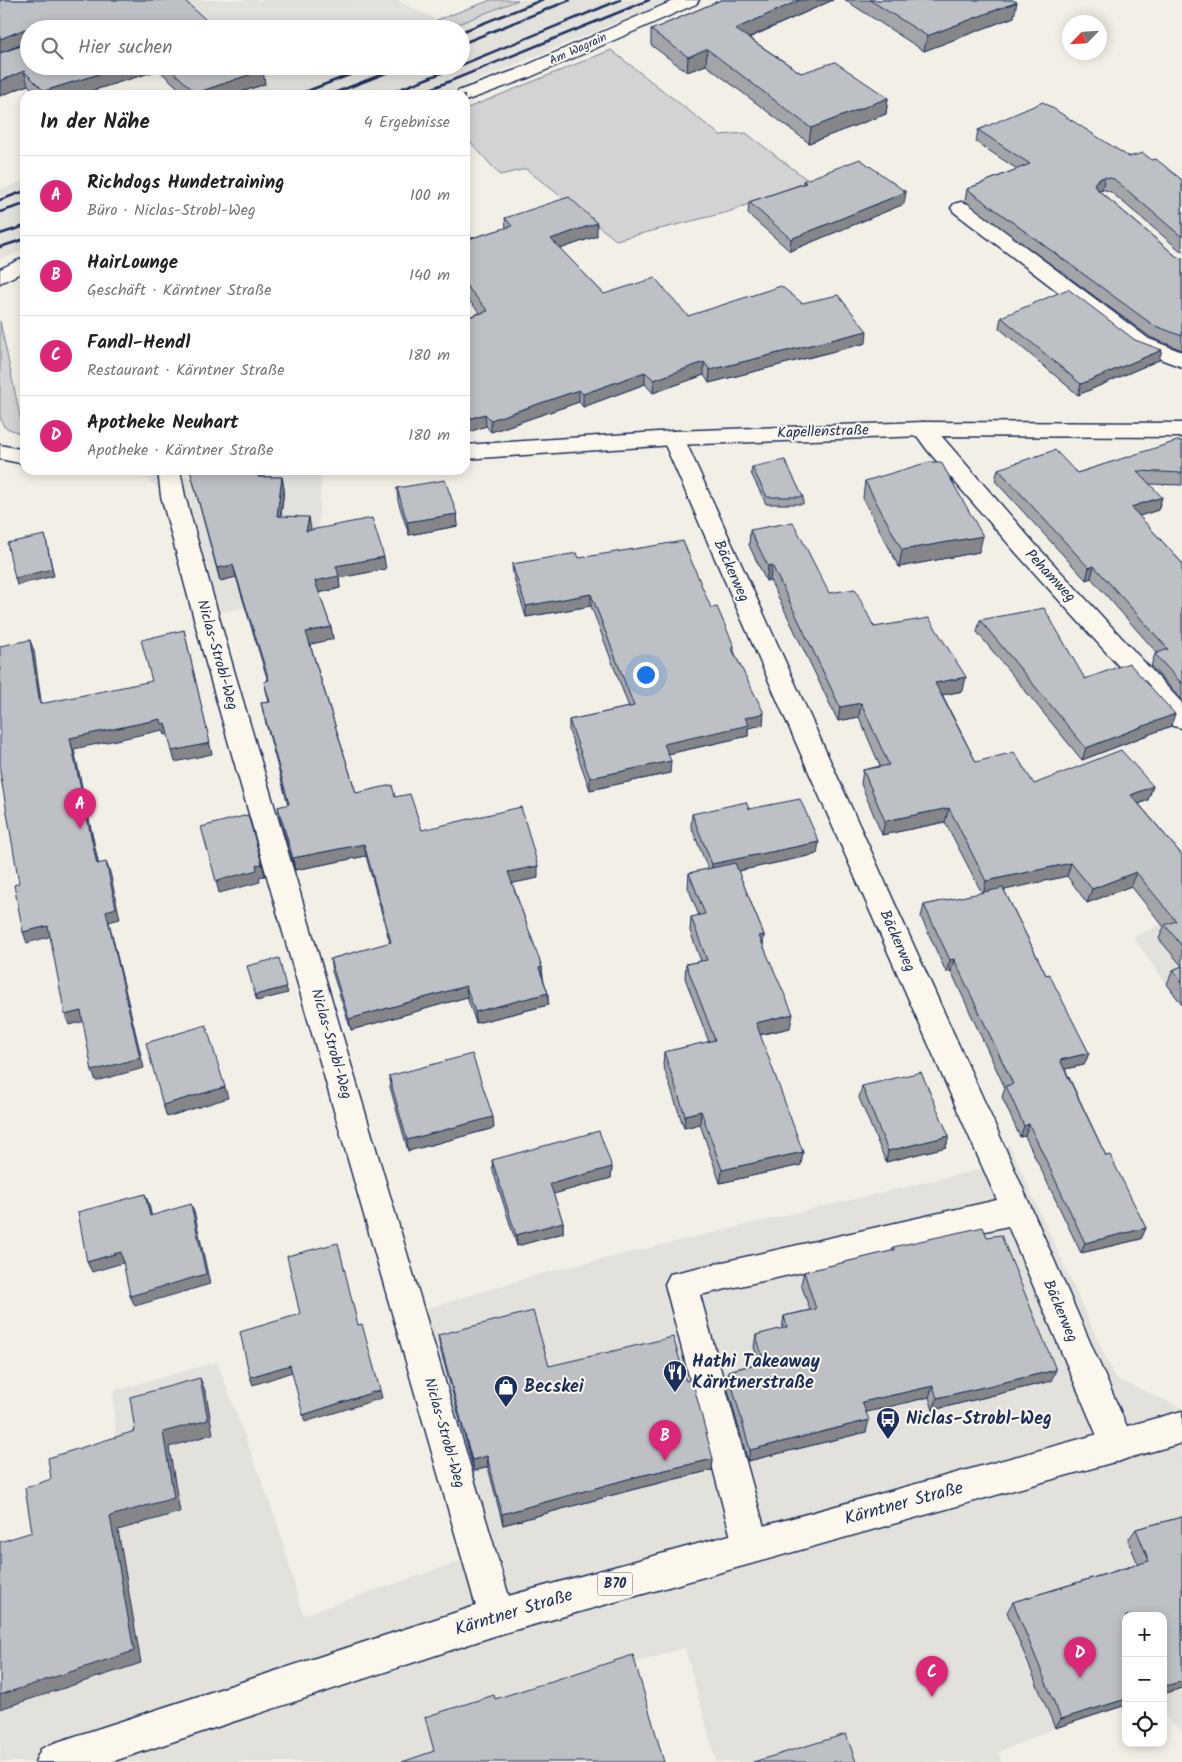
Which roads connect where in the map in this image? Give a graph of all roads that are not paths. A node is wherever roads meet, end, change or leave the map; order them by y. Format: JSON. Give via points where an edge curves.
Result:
{"nodes":[{"id":1,"x":690,"y":0,"type":"edge"},
{"id":2,"x":470,"y":93,"type":"edge"},
{"id":3,"x":961,"y":208,"type":"dead end"},
{"id":4,"x":20,"y":266,"type":"edge"},
{"id":5,"x":0,"y":277,"type":"edge"},
{"id":6,"x":1182,"y":360,"type":"edge"},
{"id":7,"x":923,"y":429,"type":"junction"},
{"id":8,"x":1182,"y":430,"type":"edge"},
{"id":9,"x":673,"y":438,"type":"junction"},
{"id":10,"x":0,"y":452,"type":"edge"},
{"id":11,"x":470,"y":452,"type":"edge"},
{"id":12,"x":20,"y":456,"type":"edge"},
{"id":13,"x":170,"y":475,"type":"edge"},
{"id":14,"x":1182,"y":719,"type":"edge"},
{"id":15,"x":1016,"y":1210,"type":"junction"},
{"id":16,"x":1182,"y":1427,"type":"edge"},
{"id":17,"x":1118,"y":1445,"type":"junction"},
{"id":18,"x":751,"y":1545,"type":"junction"},
{"id":19,"x":496,"y":1617,"type":"junction"},
{"id":20,"x":54,"y":1762,"type":"edge"}],
"edges":[{"from":1,"to":2,"type":"street","name":"Am Wagrain","via":[[522,74]]},
{"from":3,"to":6,"type":"street","via":[[1142,344]]},
{"from":4,"to":5,"type":"street"},
{"from":7,"to":8,"type":"street","name":"Kapellenstraße"},
{"from":7,"to":9,"type":"street","name":"Kapellenstraße"},
{"from":7,"to":14,"type":"street","name":"Pehamweg","via":[[1027,550]]},
{"from":9,"to":11,"type":"street","name":"Kapellenstraße"},
{"from":9,"to":15,"type":"street","name":"Bäckerweg"},
{"from":10,"to":12,"type":"street"},
{"from":13,"to":19,"type":"street","name":"Niclas-Strobl-Weg","via":[[220,666]]},
{"from":15,"to":17,"type":"street","name":"Bäckerweg"},
{"from":15,"to":18,"type":"street","via":[[681,1284]]},
{"from":16,"to":17,"type":"street","name":"Kärntner Straße","number":"B70"},
{"from":17,"to":18,"type":"street","name":"Kärntner Straße","number":"B70"},
{"from":18,"to":19,"type":"street","name":"Kärntner Straße","number":"B70"},
{"from":19,"to":20,"type":"street","name":"Kärntner Straße","number":"B70"}]}
